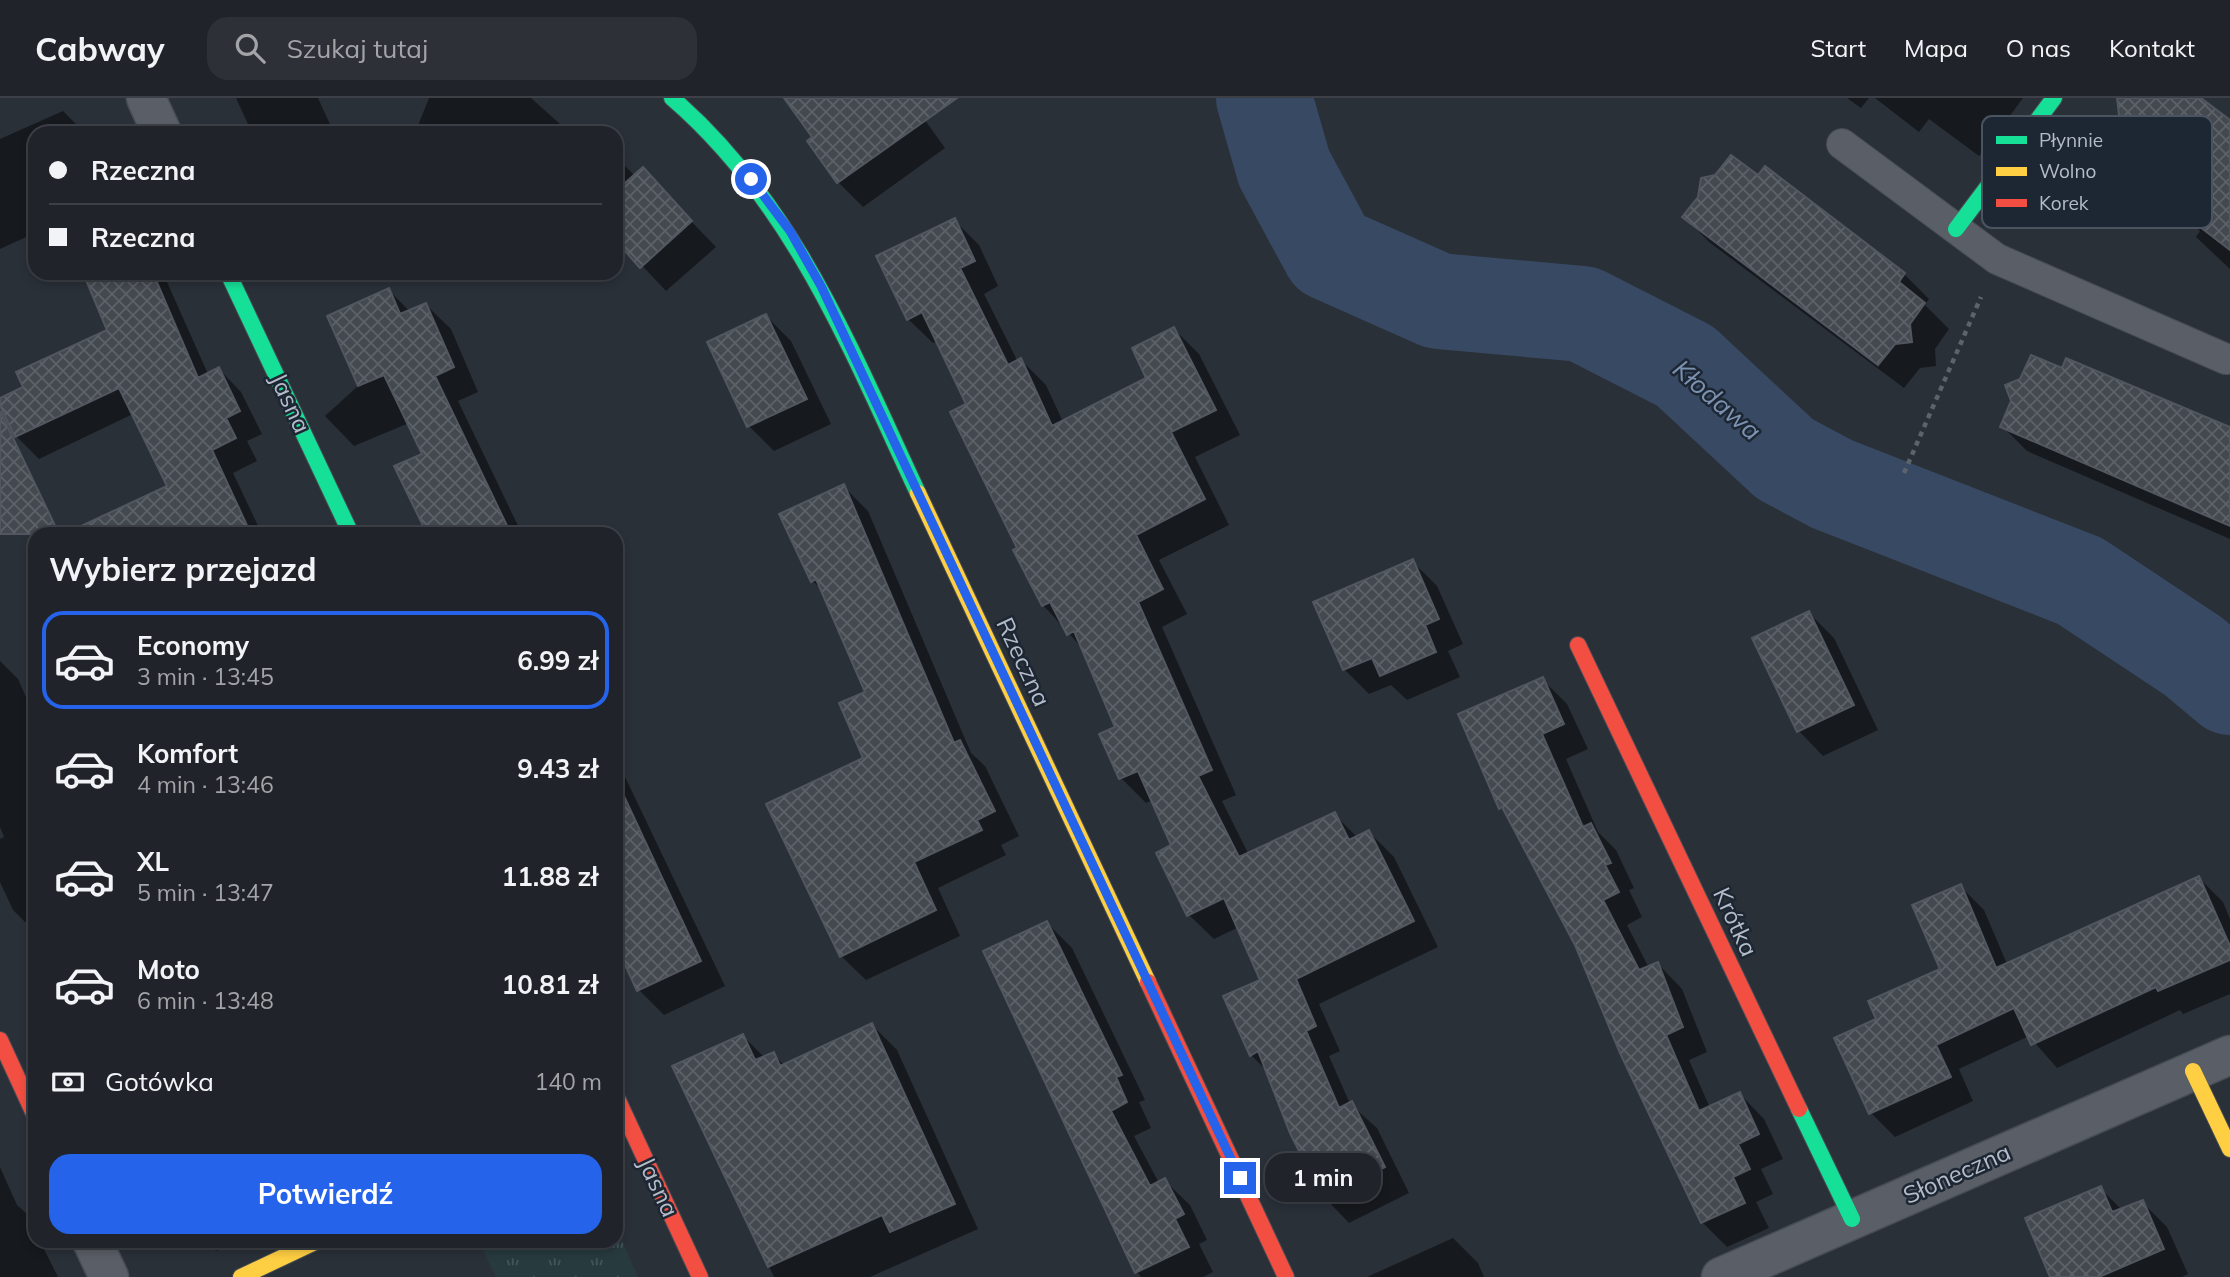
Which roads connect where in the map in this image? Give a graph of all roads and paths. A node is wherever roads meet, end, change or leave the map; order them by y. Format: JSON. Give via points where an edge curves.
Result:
{"nodes":[{"id":1,"x":146,"y":98,"type":"edge"},
{"id":2,"x":671,"y":98,"type":"edge"},
{"id":3,"x":2054,"y":98,"type":"edge"},
{"id":4,"x":2041,"y":116,"type":"edge"},
{"id":5,"x":159,"y":126,"type":"edge"},
{"id":6,"x":1842,"y":144,"type":"dead end"},
{"id":7,"x":1982,"y":194,"type":"edge"},
{"id":8,"x":1956,"y":229,"type":"junction"},
{"id":9,"x":1997,"y":259,"type":"junction"},
{"id":10,"x":231,"y":280,"type":"edge"},
{"id":11,"x":2226,"y":359,"type":"dead end"},
{"id":12,"x":1904,"y":473,"type":"dead end"},
{"id":13,"x":348,"y":527,"type":"edge"},
{"id":14,"x":1578,"y":645,"type":"dead end"},
{"id":15,"x":0,"y":1040,"type":"edge"},
{"id":16,"x":2230,"y":1055,"type":"edge"},
{"id":17,"x":2193,"y":1071,"type":"junction"},
{"id":18,"x":28,"y":1101,"type":"edge"},
{"id":19,"x":623,"y":1112,"type":"edge"},
{"id":20,"x":2230,"y":1149,"type":"edge"},
{"id":21,"x":1852,"y":1219,"type":"junction"},
{"id":22,"x":95,"y":1248,"type":"edge"},
{"id":23,"x":302,"y":1248,"type":"edge"},
{"id":24,"x":109,"y":1277,"type":"edge"},
{"id":25,"x":242,"y":1277,"type":"edge"},
{"id":26,"x":700,"y":1277,"type":"edge"},
{"id":27,"x":1286,"y":1277,"type":"edge"},
{"id":28,"x":1721,"y":1277,"type":"edge"}],
"edges":[{"from":1,"to":5,"type":"street"},
{"from":2,"to":27,"type":"street","name":"Rzeczna","via":[[737,162],[790,231],[821,286]]},
{"from":3,"to":4,"type":"street"},
{"from":6,"to":8,"type":"lane"},
{"from":7,"to":8,"type":"street"},
{"from":8,"to":9,"type":"lane"},
{"from":9,"to":11,"type":"lane"},
{"from":9,"to":12,"type":"path"},
{"from":10,"to":13,"type":"street","name":"Jasna"},
{"from":14,"to":21,"type":"street","name":"Krótka"},
{"from":15,"to":18,"type":"street"},
{"from":16,"to":17,"type":"street","name":"Słoneczna"},
{"from":17,"to":20,"type":"street"},
{"from":17,"to":21,"type":"street","name":"Słoneczna"},
{"from":19,"to":26,"type":"street","name":"Jasna"},
{"from":21,"to":28,"type":"street","name":"Słoneczna"},
{"from":22,"to":24,"type":"street"},
{"from":23,"to":25,"type":"street"}]}
